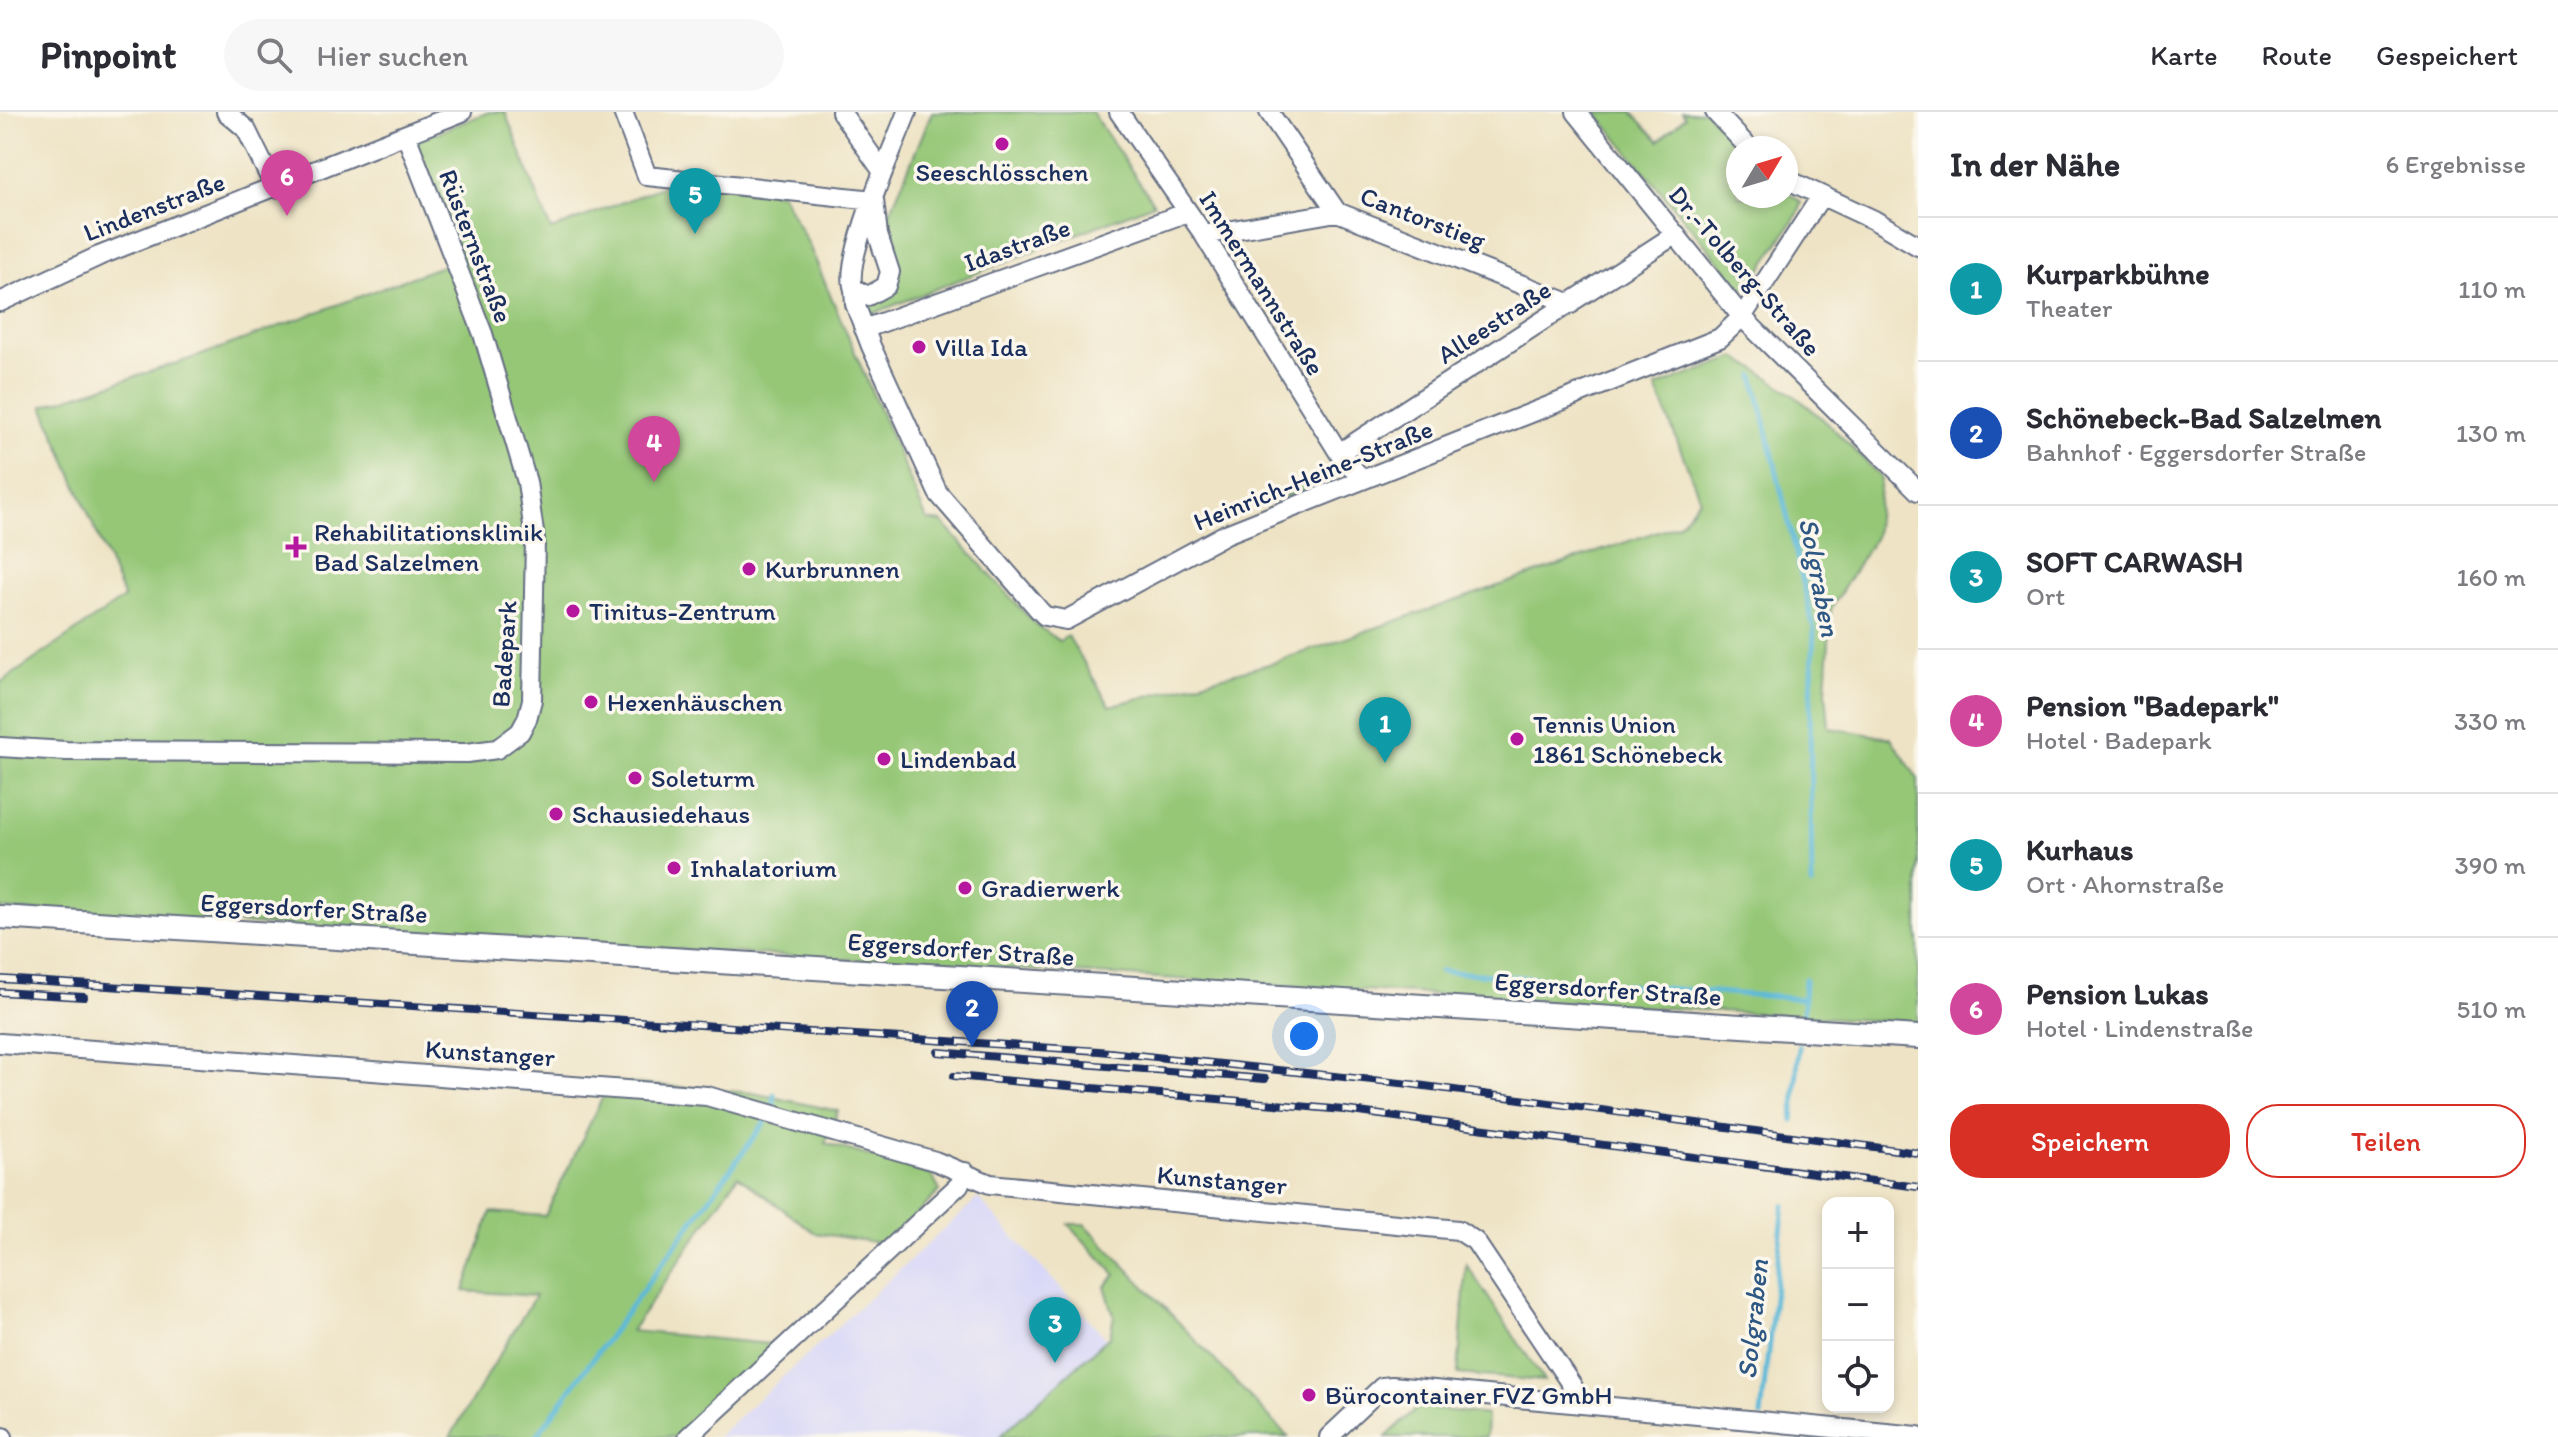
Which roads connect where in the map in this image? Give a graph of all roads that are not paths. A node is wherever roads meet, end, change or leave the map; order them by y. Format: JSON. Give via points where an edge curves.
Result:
{"nodes":[{"id":1,"x":226,"y":112,"type":"edge"},
{"id":2,"x":462,"y":112,"type":"edge"},
{"id":3,"x":623,"y":112,"type":"edge"},
{"id":4,"x":841,"y":112,"type":"edge"},
{"id":5,"x":907,"y":112,"type":"edge"},
{"id":6,"x":1119,"y":112,"type":"edge"},
{"id":7,"x":1269,"y":112,"type":"edge"},
{"id":8,"x":1576,"y":112,"type":"edge"},
{"id":9,"x":1715,"y":112,"type":"edge"},
{"id":10,"x":406,"y":135,"type":"junction"},
{"id":11,"x":1738,"y":136,"type":"edge"},
{"id":12,"x":883,"y":172,"type":"junction"},
{"id":13,"x":1798,"y":186,"type":"edge"},
{"id":14,"x":275,"y":188,"type":"junction"},
{"id":15,"x":1820,"y":198,"type":"junction"},
{"id":16,"x":874,"y":200,"type":"junction"},
{"id":17,"x":1188,"y":212,"type":"junction"},
{"id":18,"x":1337,"y":212,"type":"junction"},
{"id":19,"x":1676,"y":234,"type":"junction"},
{"id":20,"x":1204,"y":235,"type":"junction"},
{"id":21,"x":1918,"y":246,"type":"edge"},
{"id":22,"x":854,"y":289,"type":"junction"},
{"id":23,"x":0,"y":302,"type":"edge"},
{"id":24,"x":1571,"y":304,"type":"junction"},
{"id":25,"x":1742,"y":317,"type":"junction"},
{"id":26,"x":864,"y":329,"type":"junction"},
{"id":27,"x":495,"y":376,"type":"joint"},
{"id":28,"x":1339,"y":453,"type":"junction"},
{"id":29,"x":1362,"y":479,"type":"junction"},
{"id":30,"x":1918,"y":491,"type":"edge"},
{"id":31,"x":0,"y":747,"type":"edge"},
{"id":32,"x":0,"y":917,"type":"edge"},
{"id":33,"x":1918,"y":1037,"type":"edge"},
{"id":34,"x":0,"y":1043,"type":"edge"},
{"id":35,"x":965,"y":1172,"type":"junction"},
{"id":36,"x":1578,"y":1402,"type":"junction"},
{"id":37,"x":1918,"y":1436,"type":"edge"},
{"id":38,"x":688,"y":1437,"type":"edge"},
{"id":39,"x":1329,"y":1437,"type":"edge"}],
"edges":[{"from":1,"to":14,"type":"street","via":[[246,129]]},
{"from":2,"to":10,"type":"street","name":"Lindenstraße"},
{"from":3,"to":16,"type":"street","via":[[647,176]]},
{"from":4,"to":12,"type":"street"},
{"from":5,"to":12,"type":"street","name":"Heinrich-Heine-Straße"},
{"from":6,"to":17,"type":"street","name":"Immermannstraße"},
{"from":7,"to":18,"type":"street"},
{"from":8,"to":19,"type":"street","name":"Dr.-Tolberg-Straße"},
{"from":9,"to":11,"type":"street"},
{"from":10,"to":14,"type":"street","name":"Lindenstraße"},
{"from":10,"to":27,"type":"street","name":"Rüsternstraße","via":[[467,288]]},
{"from":12,"to":16,"type":"street","name":"Heinrich-Heine-Straße"},
{"from":13,"to":15,"type":"street"},
{"from":14,"to":23,"type":"street","name":"Lindenstraße","via":[[99,256]]},
{"from":15,"to":21,"type":"street"},
{"from":15,"to":25,"type":"street","name":"Heinrich-Heine-Straße"},
{"from":16,"to":22,"type":"street","name":"Heinrich-Heine-Straße","via":[[850,264]]},
{"from":16,"to":22,"type":"street","via":[[888,279],[875,295]]},
{"from":17,"to":20,"type":"street","name":"Immermannstraße"},
{"from":17,"to":26,"type":"street","name":"Idastraße"},
{"from":18,"to":20,"type":"street","name":"Cantorstieg"},
{"from":18,"to":24,"type":"street","name":"Cantorstieg"},
{"from":19,"to":24,"type":"street","name":"Alleestraße"},
{"from":19,"to":25,"type":"street","name":"Dr.-Tolberg-Straße"},
{"from":20,"to":28,"type":"street","name":"Immermannstraße"},
{"from":22,"to":26,"type":"street","name":"Heinrich-Heine-Straße"},
{"from":24,"to":28,"type":"street","name":"Alleestraße"},
{"from":25,"to":29,"type":"street","name":"Heinrich-Heine-Straße","via":[[1720,338]]},
{"from":25,"to":30,"type":"street","name":"Dr.-Tolberg-Straße"},
{"from":26,"to":29,"type":"street","name":"Heinrich-Heine-Straße","via":[[938,493],[1039,610],[1056,619],[1073,618],[1226,534]]},
{"from":27,"to":31,"type":"street","name":"Badepark","via":[[527,482],[535,540],[532,700],[520,732],[497,749],[467,753]]},
{"from":28,"to":29,"type":"street","name":"Immermannstraße"},
{"from":32,"to":33,"type":"street","name":"Eggersdorfer Straße"},
{"from":34,"to":35,"type":"street","name":"Kunstanger","via":[[707,1096]]},
{"from":35,"to":36,"type":"street","name":"Kunstanger","via":[[981,1182],[1048,1191],[1458,1230],[1475,1241]]},
{"from":35,"to":38,"type":"street","via":[[959,1185]]},
{"from":36,"to":37,"type":"street"},
{"from":36,"to":39,"type":"street","via":[[1382,1387]]}]}
